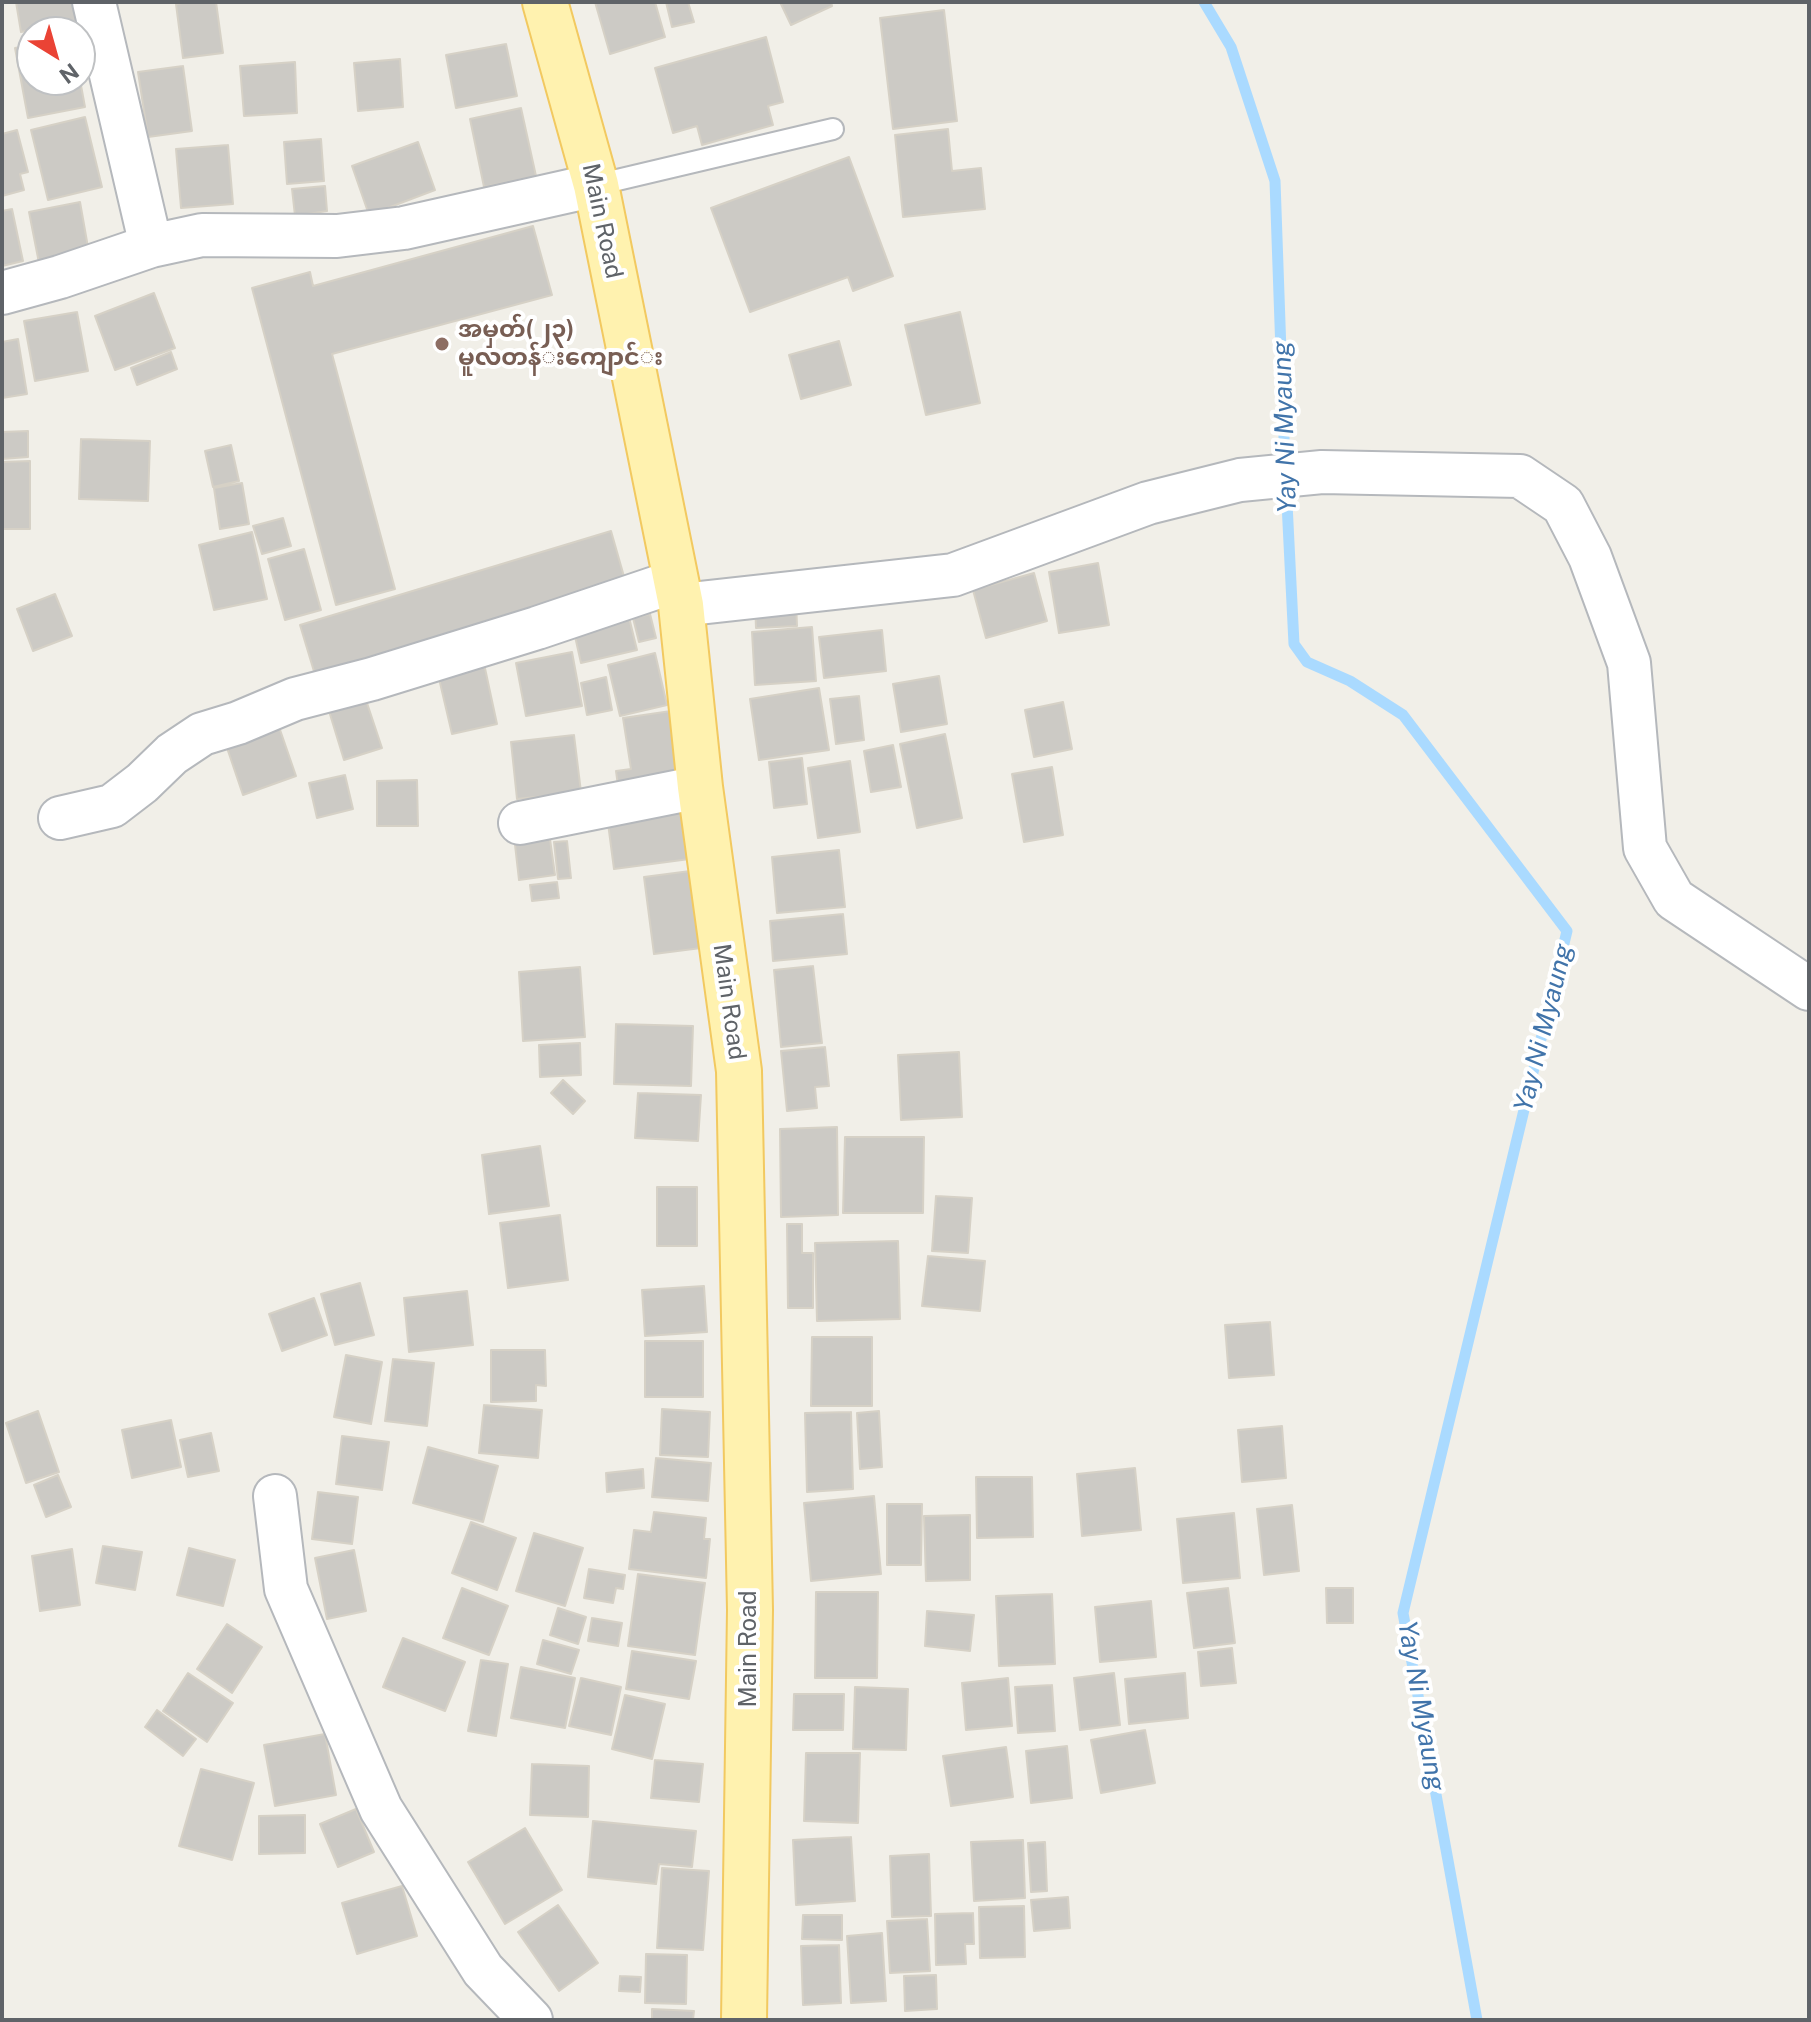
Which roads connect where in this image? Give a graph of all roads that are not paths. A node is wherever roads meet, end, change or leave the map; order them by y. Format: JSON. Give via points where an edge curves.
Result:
{"nodes":[{"id":1,"x":94,"y":2,"type":"edge"},
{"id":2,"x":546,"y":3,"type":"edge"},
{"id":3,"x":833,"y":129,"type":"dead end"},
{"id":4,"x":596,"y":185,"type":"junction"},
{"id":5,"x":151,"y":246,"type":"junction"},
{"id":6,"x":2,"y":293,"type":"edge"},
{"id":7,"x":678,"y":593,"type":"junction"},
{"id":8,"x":700,"y":787,"type":"junction"},
{"id":9,"x":60,"y":818,"type":"dead end"},
{"id":10,"x":520,"y":823,"type":"dead end"},
{"id":11,"x":1809,"y":989,"type":"edge"},
{"id":12,"x":275,"y":1496,"type":"dead end"},
{"id":13,"x":531,"y":2020,"type":"edge"},
{"id":14,"x":744,"y":2020,"type":"edge"}],
"edges":[{"from":1,"to":5,"type":"street"},
{"from":2,"to":4,"type":"main road","name":"Main Road"},
{"from":3,"to":4,"type":"lane"},
{"from":4,"to":5,"type":"street","via":[[404,228],[337,236],[202,235]]},
{"from":4,"to":7,"type":"main road","name":"Main Road"},
{"from":5,"to":6,"type":"street"},
{"from":7,"to":8,"type":"main road","name":"Main Road"},
{"from":7,"to":9,"type":"street","via":[[295,699],[202,734],[112,806]]},
{"from":7,"to":11,"type":"street","via":[[953,575],[1148,503],[1240,480],[1322,472],[1520,476],[1563,505],[1590,557],[1629,663],[1645,848],[1674,899]]},
{"from":8,"to":10,"type":"street"},
{"from":8,"to":14,"type":"main road","name":"Main Road","via":[[739,1071],[750,1610]]},
{"from":12,"to":13,"type":"street","via":[[286,1589],[381,1809],[483,1970]]}]}
